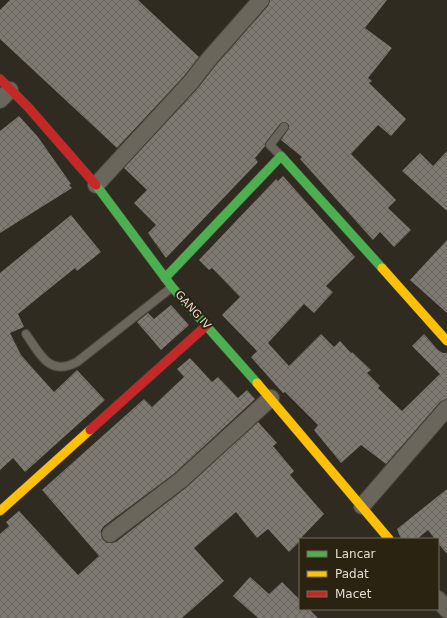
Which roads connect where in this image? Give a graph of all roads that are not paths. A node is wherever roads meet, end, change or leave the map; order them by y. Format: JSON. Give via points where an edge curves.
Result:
{"nodes":[{"id":1,"x":261,"y":0,"type":"edge"},
{"id":2,"x":3,"y":90,"type":"edge"},
{"id":3,"x":284,"y":127,"type":"dead end"},
{"id":4,"x":281,"y":156,"type":"junction"},
{"id":5,"x":96,"y":185,"type":"junction"},
{"id":6,"x":165,"y":278,"type":"junction"},
{"id":7,"x":172,"y":287,"type":"junction"},
{"id":8,"x":207,"y":325,"type":"junction"},
{"id":9,"x":26,"y":334,"type":"dead end"},
{"id":10,"x":447,"y":341,"type":"edge"},
{"id":11,"x":271,"y":398,"type":"junction"},
{"id":12,"x":447,"y":408,"type":"edge"},
{"id":13,"x":362,"y":506,"type":"junction"},
{"id":14,"x":0,"y":511,"type":"edge"},
{"id":15,"x":110,"y":534,"type":"dead end"},
{"id":16,"x":388,"y":538,"type":"edge"},
{"id":17,"x":439,"y":600,"type":"edge"},
{"id":18,"x":447,"y":610,"type":"edge"}],
"edges":[{"from":1,"to":5,"type":"street","via":[[191,82]]},
{"from":2,"to":5,"type":"street","name":"GANG IV","via":[[28,107]]},
{"from":3,"to":4,"type":"lane","via":[[270,145]]},
{"from":4,"to":6,"type":"street"},
{"from":4,"to":10,"type":"street"},
{"from":5,"to":6,"type":"street","name":"GANG IV"},
{"from":6,"to":7,"type":"street","name":"GANG IV"},
{"from":7,"to":8,"type":"street","name":"GANG IV"},
{"from":7,"to":9,"type":"lane","via":[[77,362],[64,368],[49,364],[42,358]]},
{"from":8,"to":11,"type":"street","name":"GANG IV"},
{"from":8,"to":14,"type":"street"},
{"from":11,"to":13,"type":"street","name":"GANG IV"},
{"from":11,"to":15,"type":"street","via":[[181,480]]},
{"from":12,"to":13,"type":"street"},
{"from":13,"to":16,"type":"street","name":"GANG IV"},
{"from":17,"to":18,"type":"street"}]}
